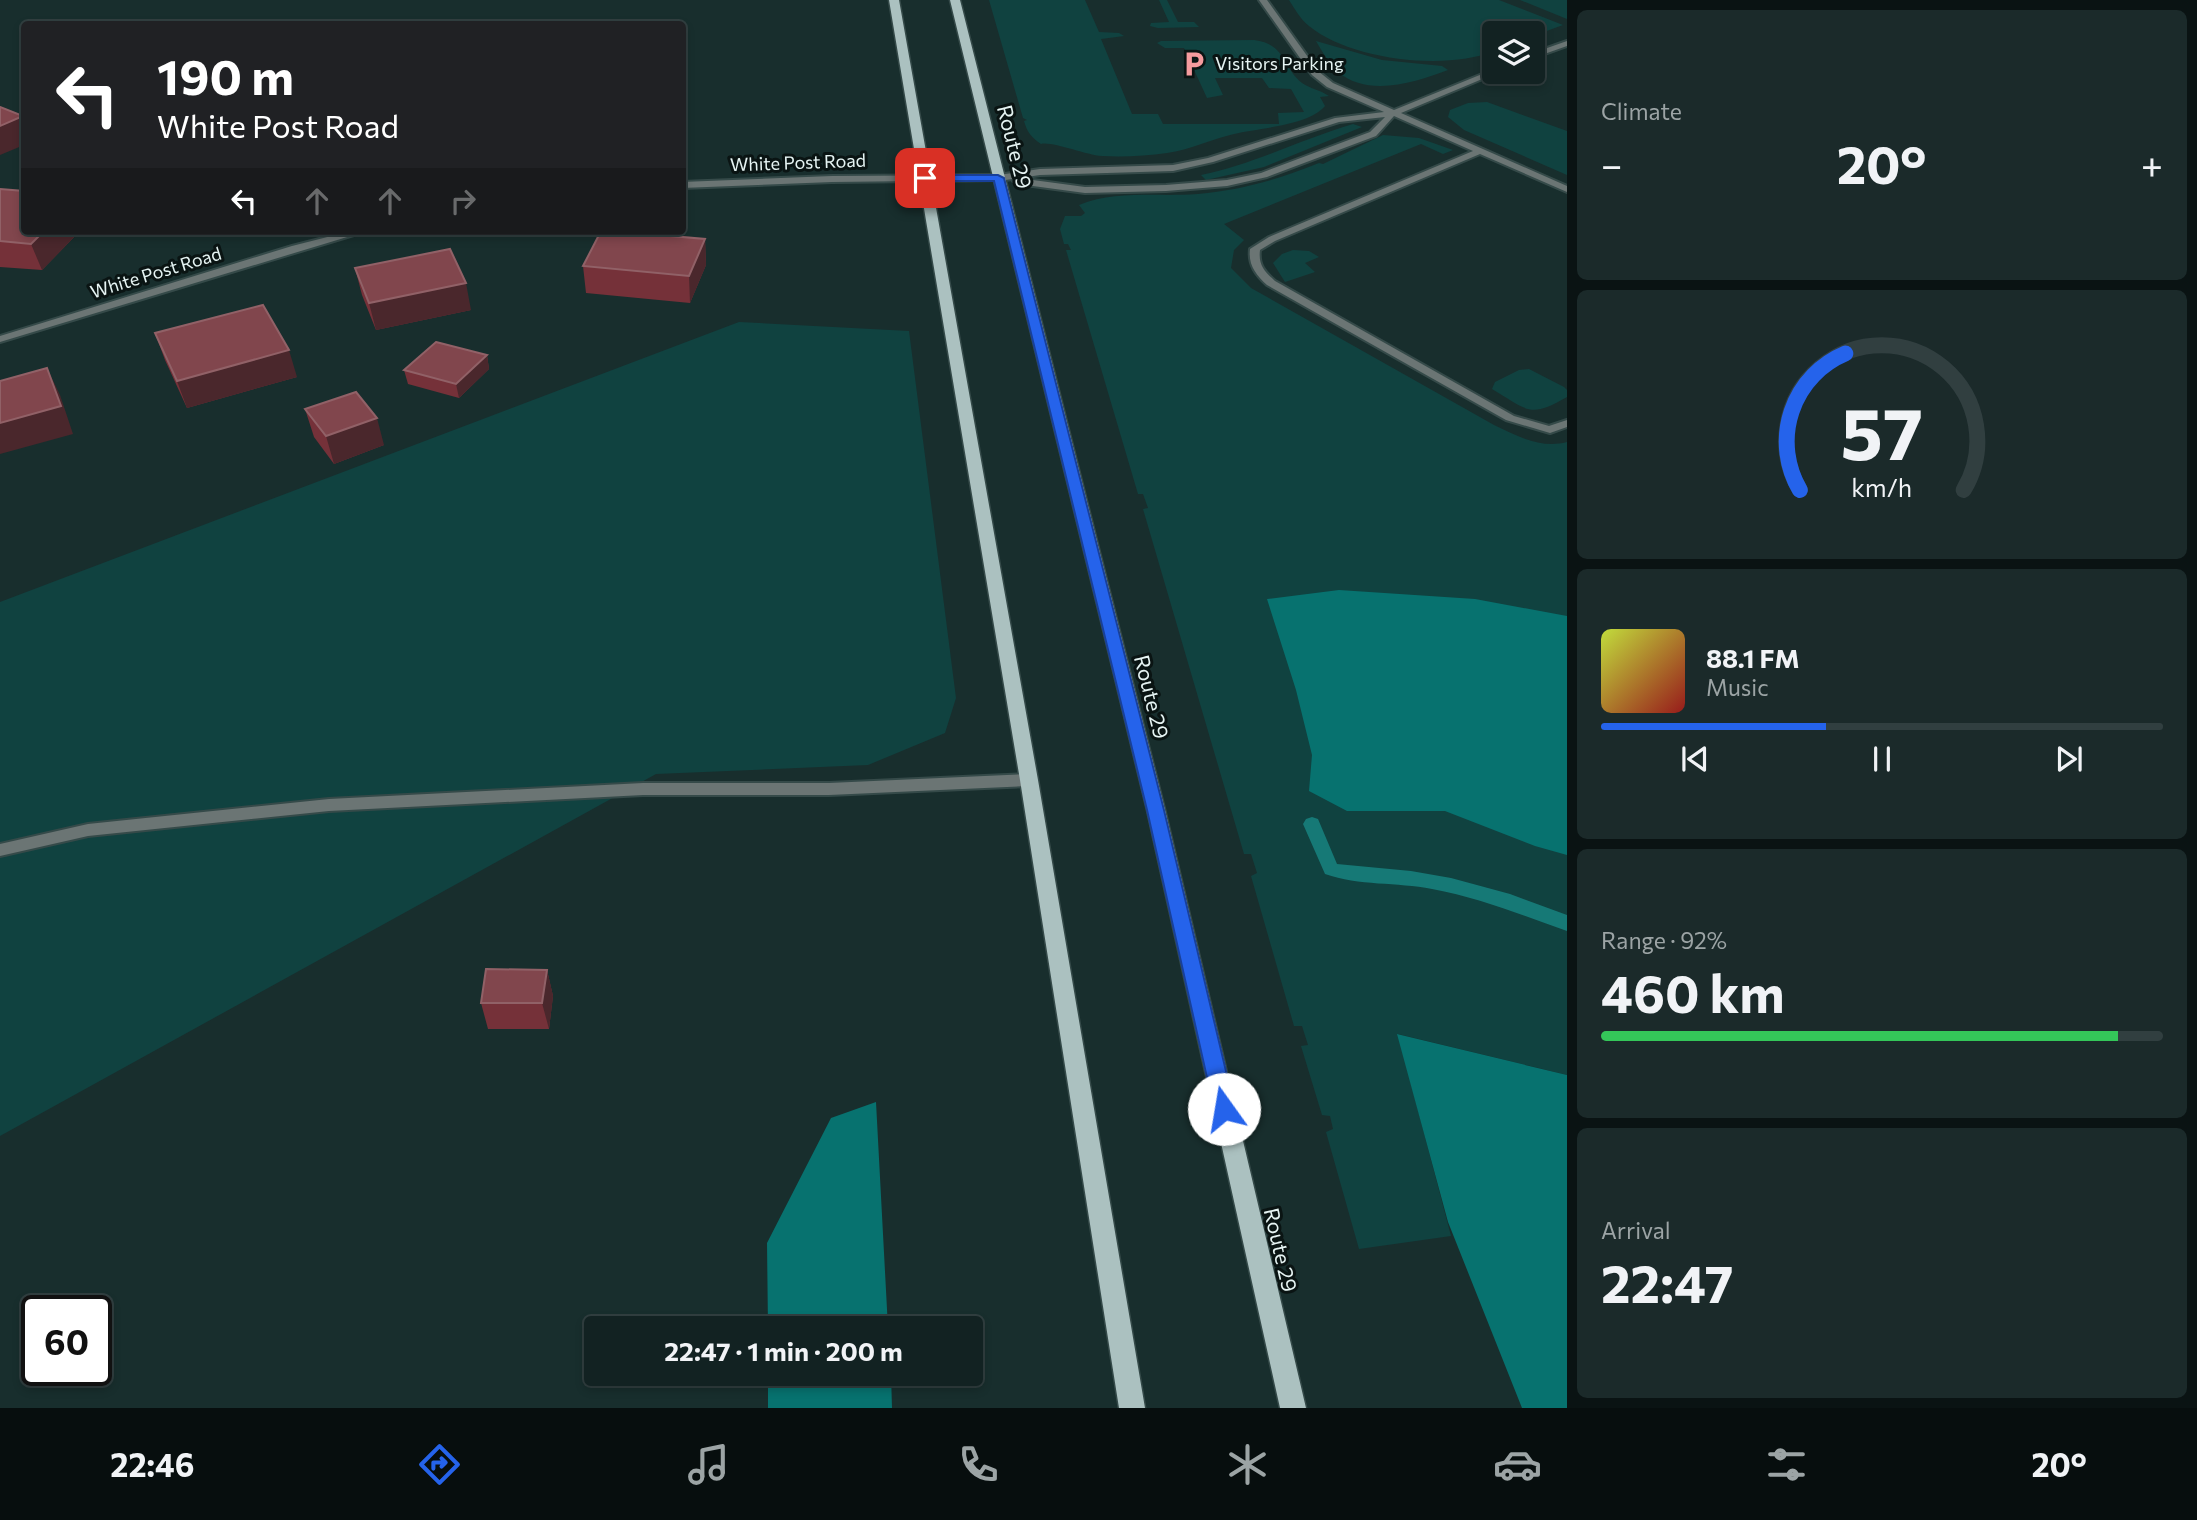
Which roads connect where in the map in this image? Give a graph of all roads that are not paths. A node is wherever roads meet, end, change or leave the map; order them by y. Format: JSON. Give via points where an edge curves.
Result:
{"nodes":[{"id":1,"x":894,"y":0,"type":"edge"},
{"id":2,"x":955,"y":0,"type":"edge"},
{"id":3,"x":1263,"y":0,"type":"edge"},
{"id":4,"x":1567,"y":43,"type":"edge"},
{"id":5,"x":1545,"y":51,"type":"edge"},
{"id":6,"x":1482,"y":77,"type":"edge"},
{"id":7,"x":1394,"y":113,"type":"junction"},
{"id":8,"x":1480,"y":151,"type":"junction"},
{"id":9,"x":925,"y":178,"type":"junction"},
{"id":10,"x":998,"y":178,"type":"junction"},
{"id":11,"x":686,"y":185,"type":"edge"},
{"id":12,"x":1567,"y":189,"type":"edge"},
{"id":13,"x":346,"y":235,"type":"edge"},
{"id":14,"x":0,"y":339,"type":"edge"},
{"id":15,"x":1567,"y":424,"type":"edge"},
{"id":16,"x":1029,"y":780,"type":"junction"},
{"id":17,"x":0,"y":850,"type":"edge"},
{"id":18,"x":1132,"y":1408,"type":"edge"},
{"id":19,"x":1293,"y":1408,"type":"edge"}],
"edges":[{"from":1,"to":9,"type":"main road"},
{"from":2,"to":10,"type":"main road","name":"Route 29"},
{"from":3,"to":7,"type":"street","via":[[1315,73],[1330,85]]},
{"from":4,"to":5,"type":"street"},
{"from":6,"to":7,"type":"street"},
{"from":7,"to":8,"type":"street"},
{"from":7,"to":10,"type":"street","via":[[1338,120],[1173,168],[1040,172]]},
{"from":7,"to":10,"type":"street","via":[[1373,134],[1264,175],[1227,183],[1085,190]]},
{"from":8,"to":12,"type":"street"},
{"from":8,"to":15,"type":"street","via":[[1263,244],[1255,249],[1253,258],[1271,283],[1510,418],[1550,430]]},
{"from":9,"to":10,"type":"street","name":"White Post Road"},
{"from":9,"to":11,"type":"street","name":"White Post Road"},
{"from":9,"to":16,"type":"main road"},
{"from":10,"to":19,"type":"main road","name":"Route 29","via":[[1156,810]]},
{"from":13,"to":14,"type":"street","name":"White Post Road"},
{"from":16,"to":17,"type":"street","via":[[793,790],[643,789],[328,805],[88,830]]},
{"from":16,"to":18,"type":"main road"}]}
